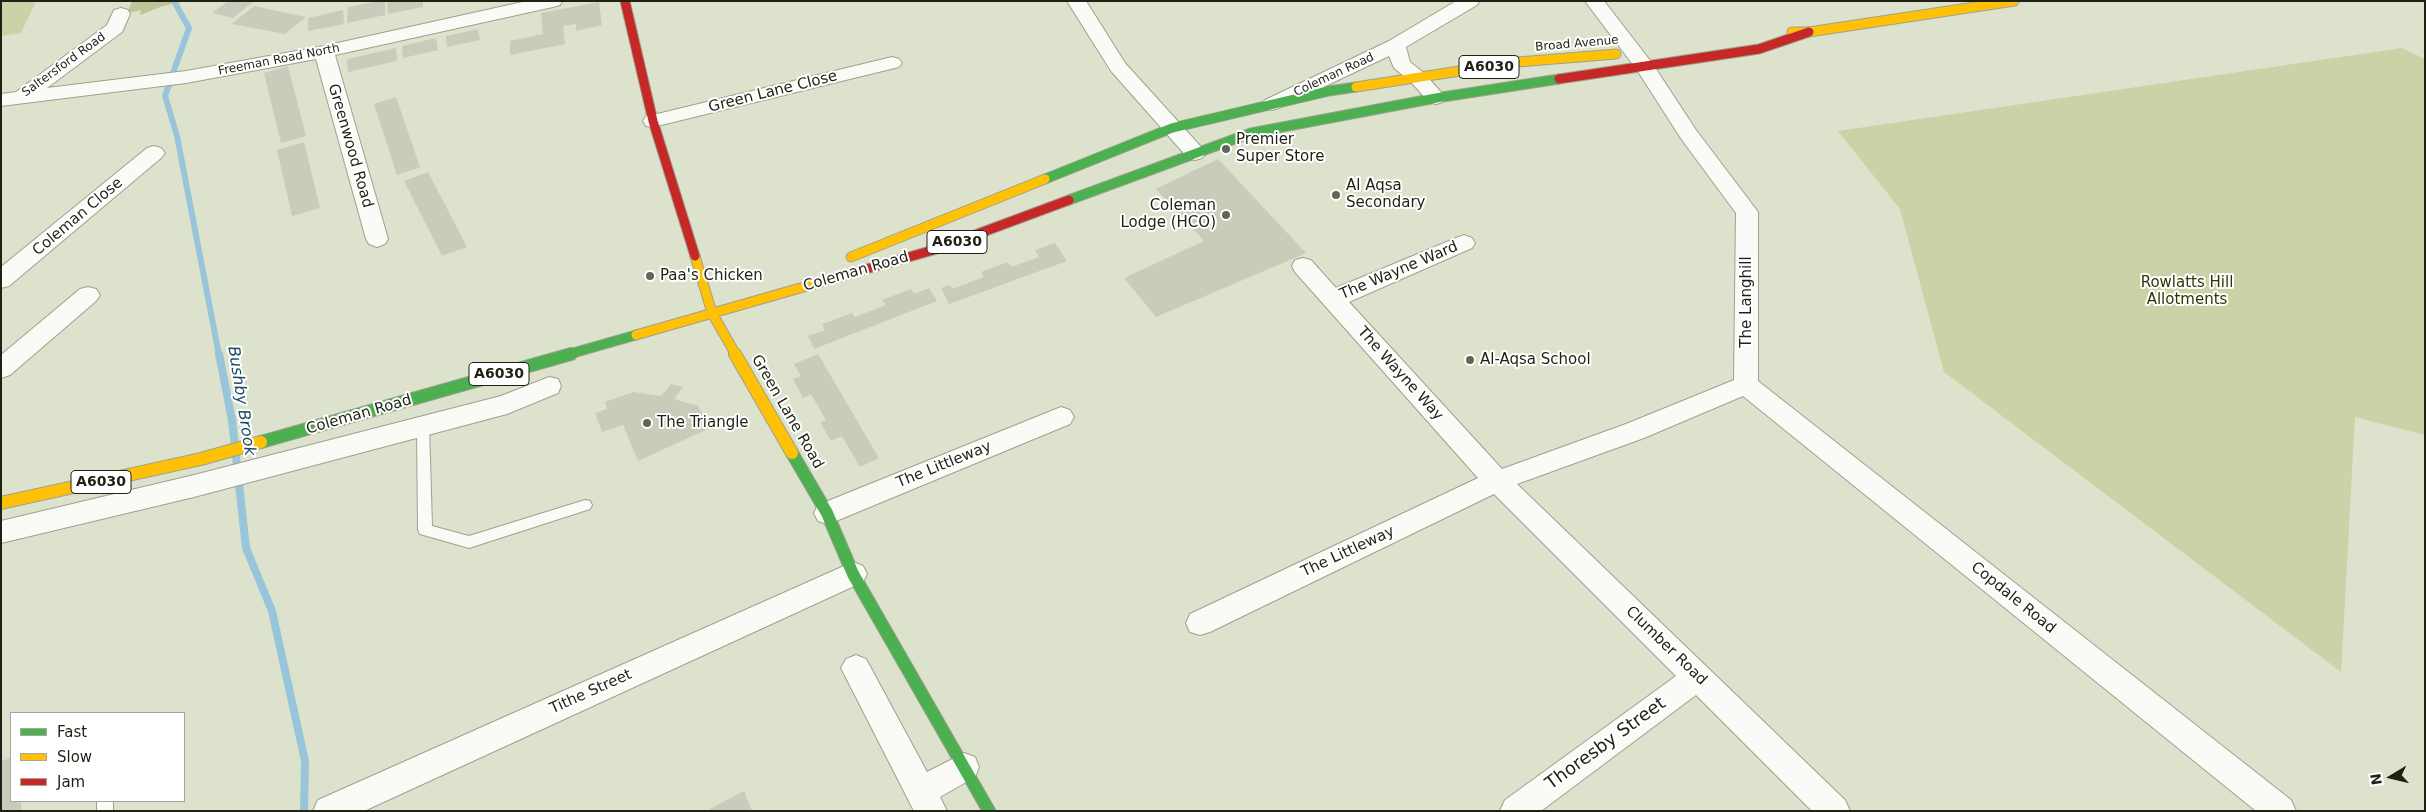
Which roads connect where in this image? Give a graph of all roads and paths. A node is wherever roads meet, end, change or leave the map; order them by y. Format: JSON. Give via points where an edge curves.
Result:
{"nodes":[{"id":1,"x":553,"y":1,"type":"edge"},
{"id":2,"x":625,"y":1,"type":"edge"},
{"id":3,"x":1076,"y":1,"type":"edge"},
{"id":4,"x":1470,"y":1,"type":"edge"},
{"id":5,"x":1594,"y":1,"type":"edge"},
{"id":6,"x":2014,"y":1,"type":"edge"},
{"id":7,"x":515,"y":5,"type":"edge"},
{"id":8,"x":121,"y":14,"type":"dead end"},
{"id":9,"x":1775,"y":31,"type":"dead end"},
{"id":10,"x":1809,"y":32,"type":"junction"},
{"id":11,"x":1396,"y":46,"type":"junction"},
{"id":12,"x":324,"y":52,"type":"junction"},
{"id":13,"x":1640,"y":57,"type":"junction"},
{"id":14,"x":892,"y":63,"type":"dead end"},
{"id":15,"x":1418,"y":78,"type":"junction"},
{"id":16,"x":1436,"y":98,"type":"junction"},
{"id":17,"x":10,"y":99,"type":"edge"},
{"id":18,"x":1272,"y":104,"type":"junction"},
{"id":19,"x":1,"y":112,"type":"edge"},
{"id":20,"x":653,"y":121,"type":"junction"},
{"id":21,"x":1172,"y":128,"type":"junction"},
{"id":22,"x":154,"y":153,"type":"dead end"},
{"id":23,"x":1195,"y":153,"type":"junction"},
{"id":24,"x":377,"y":239,"type":"dead end"},
{"id":25,"x":1464,"y":243,"type":"dead end"},
{"id":26,"x":841,"y":261,"type":"dead end"},
{"id":27,"x":1303,"y":266,"type":"dead end"},
{"id":28,"x":813,"y":272,"type":"dead end"},
{"id":29,"x":1,"y":280,"type":"edge"},
{"id":30,"x":88,"y":295,"type":"dead end"},
{"id":31,"x":1333,"y":299,"type":"junction"},
{"id":32,"x":712,"y":313,"type":"junction"},
{"id":33,"x":1,"y":369,"type":"edge"},
{"id":34,"x":1746,"y":385,"type":"junction"},
{"id":35,"x":549,"y":386,"type":"dead end"},
{"id":36,"x":1061,"y":417,"type":"dead end"},
{"id":37,"x":423,"y":426,"type":"junction"},
{"id":38,"x":1497,"y":481,"type":"junction"},
{"id":39,"x":1,"y":502,"type":"edge"},
{"id":40,"x":585,"y":505,"type":"dead end"},
{"id":41,"x":827,"y":512,"type":"junction"},
{"id":42,"x":1,"y":532,"type":"edge"},
{"id":43,"x":853,"y":574,"type":"junction"},
{"id":44,"x":1200,"y":623,"type":"dead end"},
{"id":45,"x":856,"y":668,"type":"dead end"},
{"id":46,"x":1697,"y":677,"type":"junction"},
{"id":47,"x":964,"y":767,"type":"junction"},
{"id":48,"x":926,"y":801,"type":"edge"},
{"id":49,"x":329,"y":811,"type":"edge"},
{"id":50,"x":989,"y":811,"type":"edge"},
{"id":51,"x":1516,"y":811,"type":"edge"},
{"id":52,"x":1834,"y":811,"type":"edge"},
{"id":53,"x":2280,"y":811,"type":"edge"}],
"edges":[{"from":1,"to":7,"type":"street","name":"Freeman Road North"},
{"from":2,"to":20,"type":"main road","name":"Green Lane Road"},
{"from":3,"to":21,"type":"street","via":[[1118,67]]},
{"from":4,"to":11,"type":"street","name":"Coleman Road"},
{"from":5,"to":13,"type":"street","name":"The Langhill"},
{"from":6,"to":10,"type":"main road","name":"Broad Avenue","number":"A6030"},
{"from":7,"to":12,"type":"street","name":"Freeman Road North"},
{"from":8,"to":17,"type":"street","name":"Saltersford Road","via":[[115,28]]},
{"from":9,"to":10,"type":"main road","name":"Broad Avenue","number":"A6030"},
{"from":10,"to":13,"type":"main road","name":"Broad Avenue","number":"A6030","via":[[1759,49]]},
{"from":11,"to":15,"type":"street","via":[[1401,64]]},
{"from":11,"to":18,"type":"street","name":"Coleman Road"},
{"from":12,"to":17,"type":"street","name":"Freeman Road North","via":[[186,77]]},
{"from":12,"to":24,"type":"street","name":"Greenwood Road"},
{"from":13,"to":15,"type":"main road","name":"Broad Avenue","number":"A6030","via":[[1518,62]]},
{"from":13,"to":16,"type":"main road","name":"Broad Avenue","number":"A6030"},
{"from":13,"to":34,"type":"street","name":"The Langhill","via":[[1689,135],[1747,212]]},
{"from":14,"to":20,"type":"street","name":"Green Lane Close"},
{"from":15,"to":16,"type":"street"},
{"from":15,"to":18,"type":"main road","name":"Broad Avenue","number":"A6030","via":[[1329,91]]},
{"from":16,"to":23,"type":"main road","name":"Broad Avenue","number":"A6030","via":[[1251,133]]},
{"from":17,"to":19,"type":"street","name":"Saltersford Road"},
{"from":18,"to":21,"type":"main road","name":"Broad Avenue","number":"A6030"},
{"from":20,"to":32,"type":"main road","name":"Green Lane Road"},
{"from":21,"to":23,"type":"street"},
{"from":21,"to":26,"type":"main road","name":"Coleman Road","number":"A6030"},
{"from":22,"to":29,"type":"street","name":"Coleman Close"},
{"from":23,"to":32,"type":"main road","name":"Coleman Road","number":"A6030","via":[[937,249]]},
{"from":25,"to":31,"type":"street","name":"The Wayne Ward"},
{"from":27,"to":31,"type":"street","name":"The Wayne Way"},
{"from":28,"to":32,"type":"main road","name":"Coleman Road","number":"A6030"},
{"from":30,"to":33,"type":"street"},
{"from":31,"to":38,"type":"street","name":"The Wayne Way"},
{"from":32,"to":39,"type":"main road","name":"Coleman Road","number":"A6030","via":[[201,459]]},
{"from":32,"to":41,"type":"main road","name":"Green Lane Road"},
{"from":34,"to":38,"type":"street","via":[[1635,431]]},
{"from":34,"to":53,"type":"street","name":"Copdale Road"},
{"from":35,"to":37,"type":"street","via":[[506,404]]},
{"from":36,"to":41,"type":"street","name":"The Littleway"},
{"from":37,"to":40,"type":"lane","via":[[425,530],[469,542]]},
{"from":37,"to":42,"type":"street"},
{"from":38,"to":44,"type":"street","name":"The Littleway"},
{"from":38,"to":46,"type":"street","name":"Clumber Road"},
{"from":41,"to":43,"type":"main road","name":"Green Lane Road"},
{"from":43,"to":47,"type":"main road","name":"Green Lane Road"},
{"from":43,"to":49,"type":"street","name":"Tithe Street"},
{"from":45,"to":48,"type":"street"},
{"from":46,"to":51,"type":"street","name":"Thoresby Street"},
{"from":46,"to":52,"type":"street","name":"Clumber Road"},
{"from":47,"to":48,"type":"street"},
{"from":47,"to":50,"type":"main road","name":"Green Lane Road"}]}
